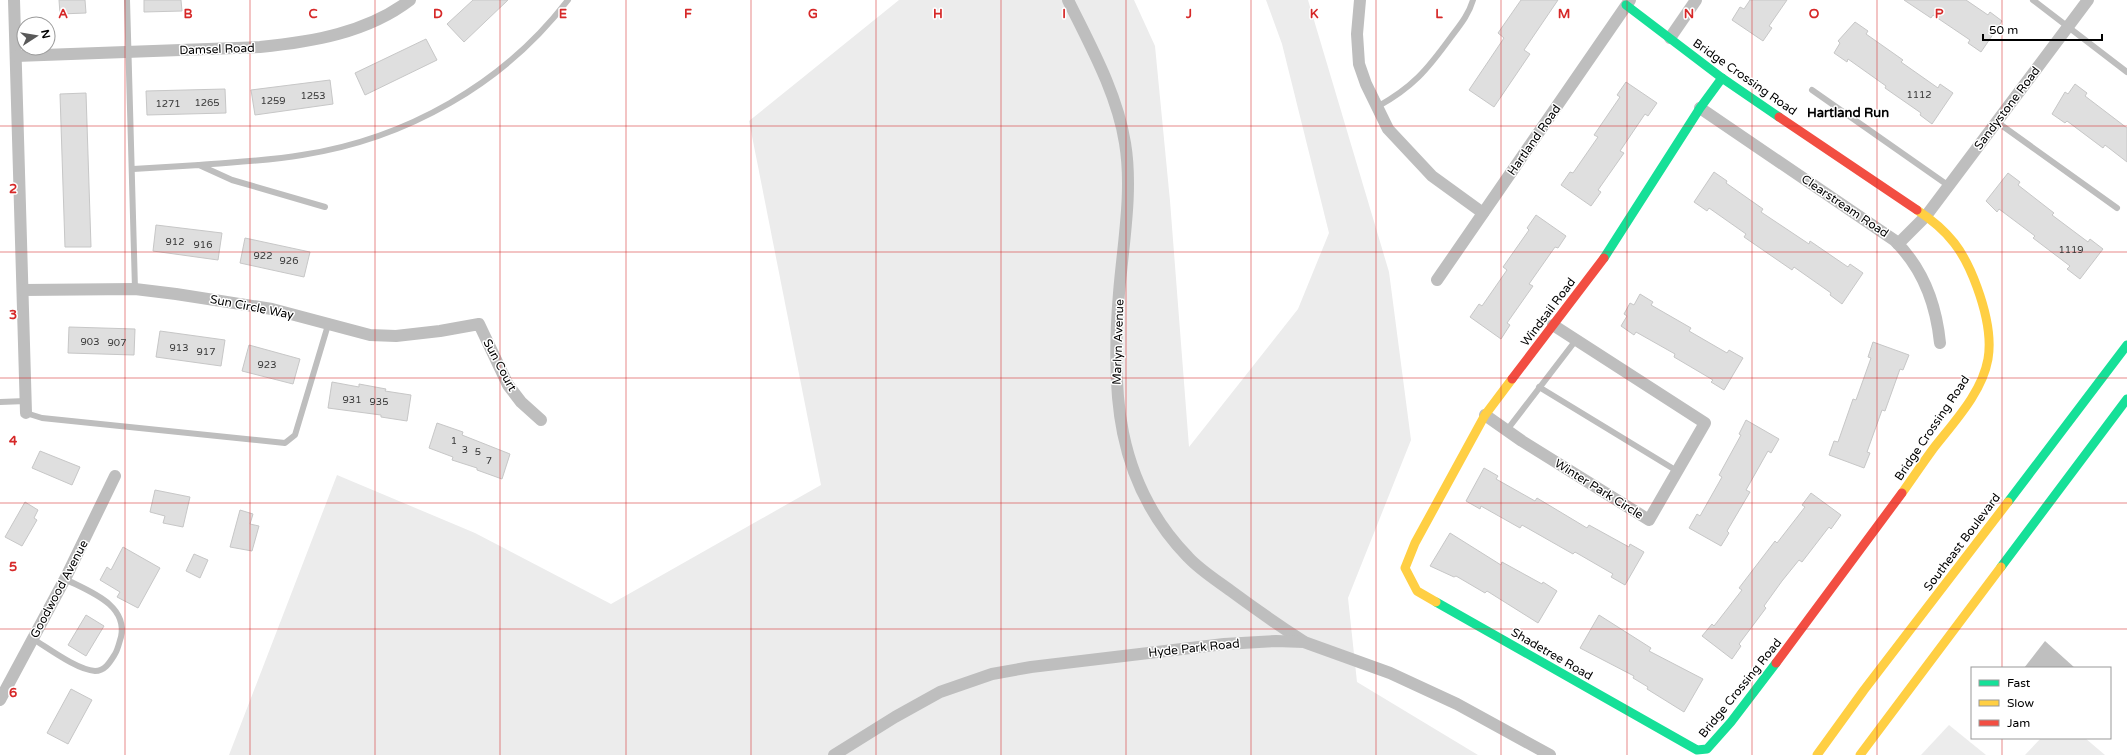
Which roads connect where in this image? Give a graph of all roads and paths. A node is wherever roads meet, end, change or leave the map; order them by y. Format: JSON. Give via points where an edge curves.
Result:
{"nodes":[{"id":1,"x":14,"y":0,"type":"edge"},
{"id":2,"x":127,"y":0,"type":"edge"},
{"id":3,"x":410,"y":0,"type":"edge"},
{"id":4,"x":568,"y":0,"type":"edge"},
{"id":5,"x":1068,"y":0,"type":"edge"},
{"id":6,"x":1360,"y":0,"type":"edge"},
{"id":7,"x":1473,"y":0,"type":"edge"},
{"id":8,"x":1696,"y":0,"type":"edge"},
{"id":9,"x":2033,"y":0,"type":"edge"},
{"id":10,"x":2088,"y":0,"type":"edge"},
{"id":11,"x":1628,"y":2,"type":"edge"},
{"id":12,"x":2068,"y":26,"type":"junction"},
{"id":13,"x":1670,"y":38,"type":"junction"},
{"id":14,"x":128,"y":52,"type":"junction"},
{"id":15,"x":56,"y":55,"type":"edge"},
{"id":16,"x":16,"y":56,"type":"joint"},
{"id":17,"x":2127,"y":72,"type":"edge"},
{"id":18,"x":1722,"y":78,"type":"junction"},
{"id":19,"x":1812,"y":90,"type":"dead end"},
{"id":20,"x":1377,"y":107,"type":"junction"},
{"id":21,"x":1700,"y":108,"type":"junction"},
{"id":22,"x":1997,"y":122,"type":"junction"},
{"id":23,"x":199,"y":165,"type":"junction"},
{"id":24,"x":133,"y":169,"type":"junction"},
{"id":25,"x":1948,"y":186,"type":"junction"},
{"id":26,"x":325,"y":206,"type":"dead end"},
{"id":27,"x":2117,"y":208,"type":"dead end"},
{"id":28,"x":1483,"y":213,"type":"junction"},
{"id":29,"x":1926,"y":216,"type":"junction"},
{"id":30,"x":1898,"y":244,"type":"junction"},
{"id":31,"x":1437,"y":280,"type":"dead end"},
{"id":32,"x":135,"y":289,"type":"junction"},
{"id":33,"x":23,"y":290,"type":"junction"},
{"id":34,"x":479,"y":324,"type":"joint"},
{"id":35,"x":328,"y":325,"type":"junction"},
{"id":36,"x":1553,"y":325,"type":"junction"},
{"id":37,"x":1576,"y":340,"type":"junction"},
{"id":38,"x":1940,"y":343,"type":"dead end"},
{"id":39,"x":2127,"y":345,"type":"edge"},
{"id":40,"x":1539,"y":387,"type":"junction"},
{"id":41,"x":2127,"y":399,"type":"edge"},
{"id":42,"x":0,"y":402,"type":"edge"},
{"id":43,"x":26,"y":407,"type":"junction"},
{"id":44,"x":1485,"y":415,"type":"junction"},
{"id":45,"x":541,"y":420,"type":"dead end"},
{"id":46,"x":1507,"y":430,"type":"junction"},
{"id":47,"x":1677,"y":472,"type":"junction"},
{"id":48,"x":115,"y":476,"type":"dead end"},
{"id":49,"x":1405,"y":568,"type":"joint"},
{"id":50,"x":65,"y":579,"type":"junction"},
{"id":51,"x":33,"y":639,"type":"junction"},
{"id":52,"x":1304,"y":642,"type":"junction"},
{"id":53,"x":0,"y":700,"type":"edge"},
{"id":54,"x":1697,"y":750,"type":"joint"},
{"id":55,"x":834,"y":755,"type":"edge"},
{"id":56,"x":1550,"y":755,"type":"edge"},
{"id":57,"x":1817,"y":755,"type":"edge"},
{"id":58,"x":1860,"y":755,"type":"edge"}],
"edges":[{"from":1,"to":16,"type":"street"},
{"from":2,"to":14,"type":"lane"},
{"from":3,"to":14,"type":"street","name":"Damsel Road","via":[[383,18],[356,28],[290,44]]},
{"from":4,"to":23,"type":"lane","via":[[540,32],[482,82],[455,101],[425,117],[346,146],[302,155]]},
{"from":5,"to":52,"type":"street","name":"Marlyn Avenue","via":[[1108,86],[1125,142],[1128,194],[1115,367],[1120,419],[1131,463],[1151,507],[1168,534],[1188,557],[1274,623]]},
{"from":6,"to":20,"type":"street","via":[[1357,34],[1359,64]]},
{"from":7,"to":20,"type":"lane","via":[[1466,16],[1418,80],[1401,94]]},
{"from":8,"to":13,"type":"street"},
{"from":9,"to":12,"type":"lane"},
{"from":10,"to":12,"type":"street","name":"Sandystone Road"},
{"from":11,"to":13,"type":"street","name":"Bridge Crossing Road"},
{"from":11,"to":28,"type":"street","name":"Hartland Road"},
{"from":12,"to":17,"type":"lane"},
{"from":12,"to":22,"type":"street","name":"Sandystone Road"},
{"from":13,"to":18,"type":"street","name":"Bridge Crossing Road"},
{"from":14,"to":15,"type":"street","name":"Damsel Road"},
{"from":14,"to":24,"type":"lane"},
{"from":16,"to":33,"type":"street"},
{"from":18,"to":21,"type":"street","name":"Windsail Road"},
{"from":18,"to":29,"type":"street","name":"Bridge Crossing Road"},
{"from":19,"to":25,"type":"lane"},
{"from":20,"to":28,"type":"street","via":[[1388,129],[1432,176]]},
{"from":21,"to":30,"type":"street","name":"Clearstream Road"},
{"from":21,"to":36,"type":"street","name":"Windsail Road","via":[[1607,254]]},
{"from":22,"to":25,"type":"street","name":"Sandystone Road"},
{"from":22,"to":27,"type":"lane"},
{"from":23,"to":24,"type":"lane"},
{"from":23,"to":26,"type":"lane","via":[[232,180]]},
{"from":24,"to":32,"type":"lane"},
{"from":25,"to":29,"type":"street","name":"Sandystone Road"},
{"from":28,"to":31,"type":"street","name":"Hartland Road"},
{"from":29,"to":30,"type":"street","name":"Sandystone Road"},
{"from":29,"to":54,"type":"street","name":"Bridge Crossing Road","via":[[1949,234],[1975,281],[1988,331],[1988,359],[1974,393],[1717,739],[1707,748]]},
{"from":30,"to":38,"type":"street","name":"Clearstream Road","via":[[1916,265],[1928,289],[1939,327]]},
{"from":32,"to":33,"type":"street","name":"Sun Circle Way"},
{"from":32,"to":35,"type":"street","name":"Sun Circle Way","via":[[272,309]]},
{"from":33,"to":43,"type":"street"},
{"from":34,"to":35,"type":"street","name":"Sun Circle Way","via":[[396,336],[370,335]]},
{"from":34,"to":45,"type":"street","name":"Sun Court","via":[[508,385],[520,402]]},
{"from":35,"to":43,"type":"lane","via":[[295,436],[285,443],[42,418]]},
{"from":36,"to":37,"type":"street","name":"Winter Park Circle"},
{"from":36,"to":44,"type":"street","name":"Windsail Road"},
{"from":37,"to":40,"type":"lane"},
{"from":37,"to":47,"type":"street","name":"Winter Park Circle","via":[[1705,423]]},
{"from":39,"to":57,"type":"street","name":"Southeast Boulevard"},
{"from":40,"to":46,"type":"lane"},
{"from":40,"to":47,"type":"lane"},
{"from":41,"to":58,"type":"street"},
{"from":42,"to":43,"type":"lane"},
{"from":44,"to":46,"type":"street","name":"Winter Park Circle"},
{"from":44,"to":49,"type":"street","name":"Windsail Road","via":[[1415,543]]},
{"from":46,"to":47,"type":"street","name":"Winter Park Circle","via":[[1648,520]]},
{"from":48,"to":50,"type":"street","name":"Goodwood Avenue"},
{"from":49,"to":54,"type":"street","name":"Shadetree Road","via":[[1417,591]]},
{"from":50,"to":51,"type":"street","name":"Goodwood Avenue"},
{"from":50,"to":51,"type":"lane","via":[[108,602],[118,613],[122,632],[118,649],[107,666],[95,671],[83,668]]},
{"from":51,"to":53,"type":"street","name":"Goodwood Avenue"},
{"from":52,"to":55,"type":"street","name":"Hyde Park Road","via":[[1256,641],[1224,644],[992,674],[940,692]]},
{"from":52,"to":56,"type":"street","name":"Hyde Park Road","via":[[1390,673],[1457,704]]}]}
